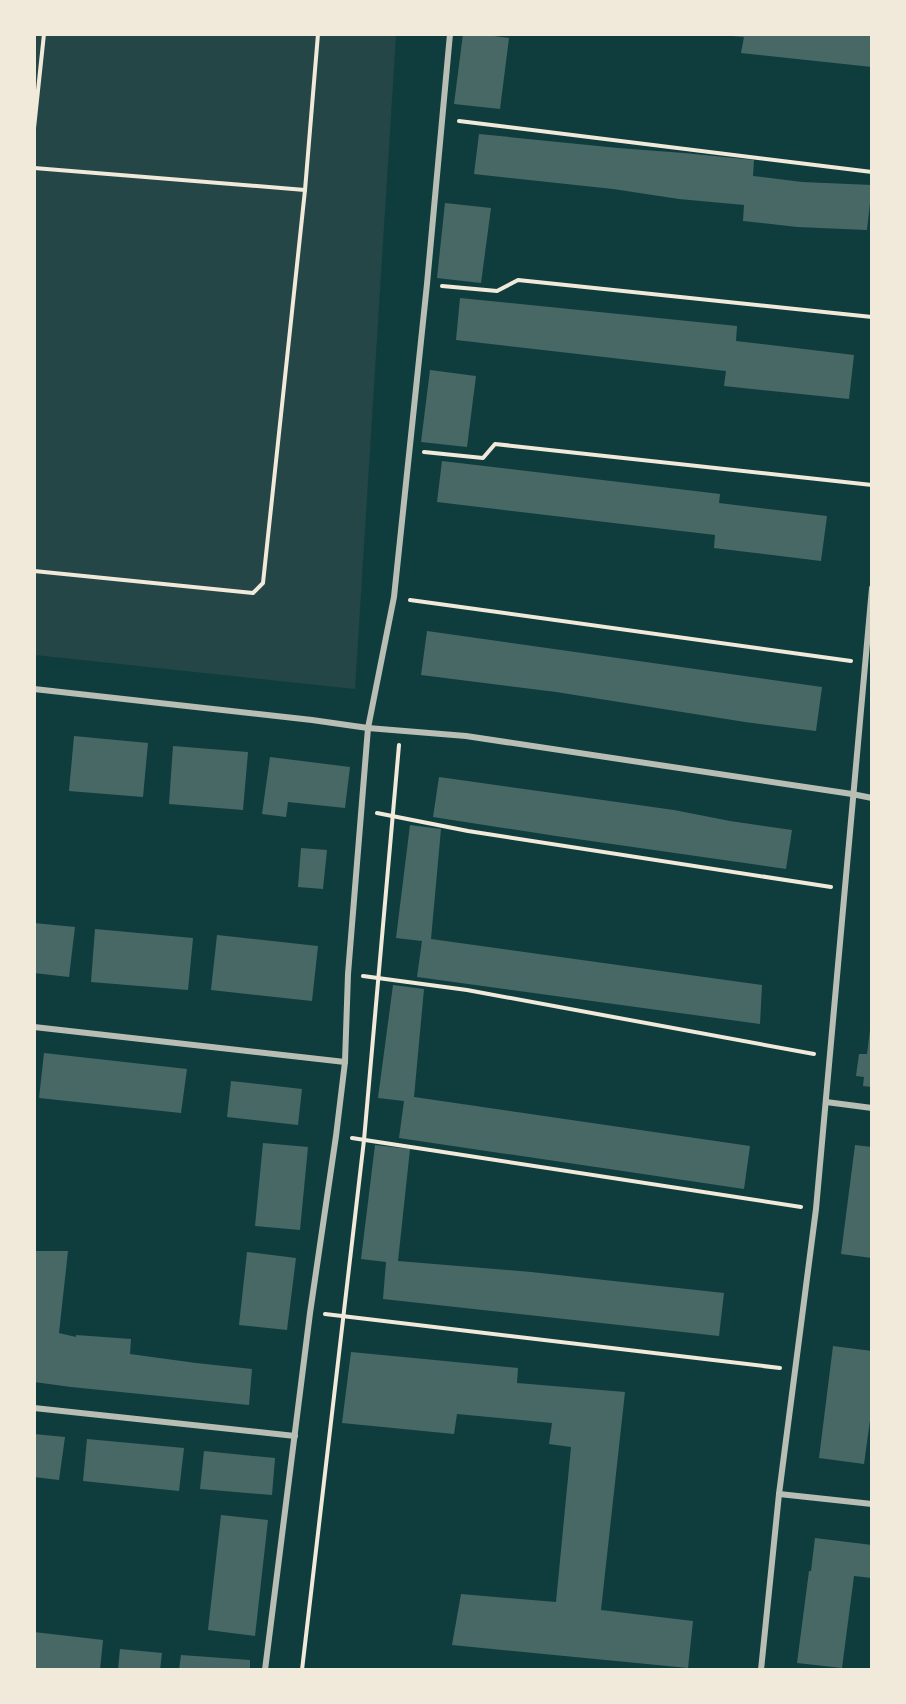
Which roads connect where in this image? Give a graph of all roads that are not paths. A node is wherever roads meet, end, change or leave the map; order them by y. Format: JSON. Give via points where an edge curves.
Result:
{"nodes":[{"id":1,"x":450,"y":34,"type":"edge"},
{"id":2,"x":872,"y":588,"type":"edge"},
{"id":3,"x":34,"y":689,"type":"edge"},
{"id":4,"x":368,"y":728,"type":"junction"},
{"id":5,"x":852,"y":794,"type":"junction"},
{"id":6,"x":872,"y":798,"type":"edge"},
{"id":7,"x":34,"y":1027,"type":"edge"},
{"id":8,"x":345,"y":1062,"type":"junction"},
{"id":9,"x":826,"y":1102,"type":"junction"},
{"id":10,"x":872,"y":1108,"type":"edge"},
{"id":11,"x":34,"y":1408,"type":"edge"},
{"id":12,"x":295,"y":1436,"type":"junction"},
{"id":13,"x":779,"y":1494,"type":"junction"},
{"id":14,"x":872,"y":1504,"type":"edge"},
{"id":15,"x":265,"y":1670,"type":"edge"},
{"id":16,"x":761,"y":1670,"type":"edge"}],
"edges":[{"from":1,"to":4,"type":"street","via":[[394,597]]},
{"from":2,"to":5,"type":"street"},
{"from":3,"to":4,"type":"street"},
{"from":4,"to":5,"type":"street","via":[[466,736]]},
{"from":4,"to":8,"type":"street","via":[[348,974]]},
{"from":5,"to":6,"type":"street"},
{"from":5,"to":9,"type":"street"},
{"from":7,"to":8,"type":"street"},
{"from":8,"to":12,"type":"street"},
{"from":9,"to":10,"type":"street"},
{"from":9,"to":13,"type":"street"},
{"from":11,"to":12,"type":"street"},
{"from":12,"to":15,"type":"street"},
{"from":13,"to":14,"type":"street"},
{"from":13,"to":16,"type":"street"}]}
